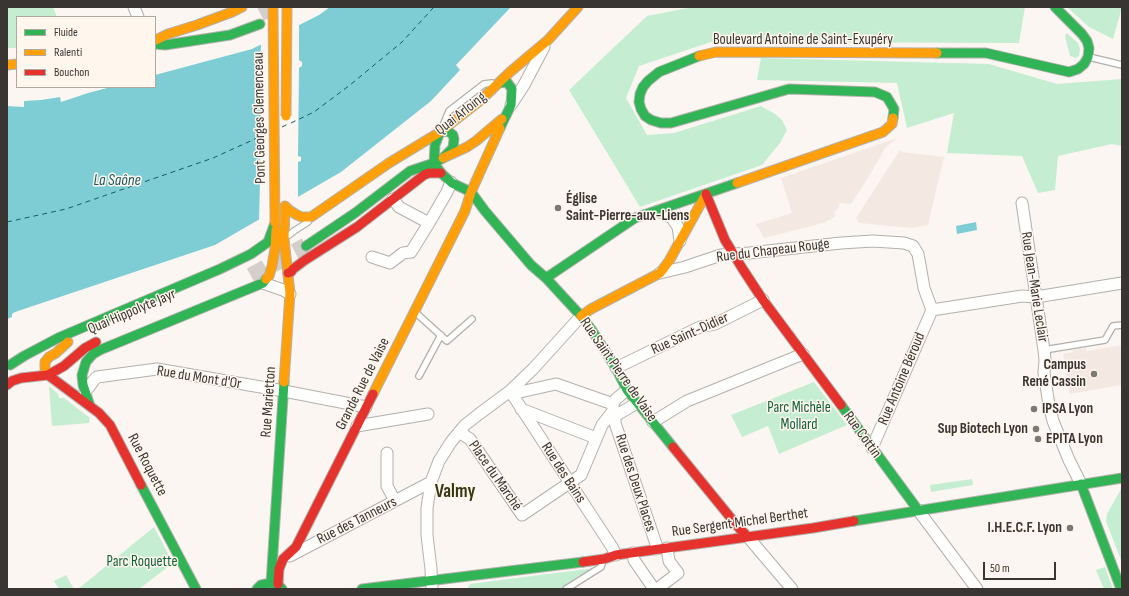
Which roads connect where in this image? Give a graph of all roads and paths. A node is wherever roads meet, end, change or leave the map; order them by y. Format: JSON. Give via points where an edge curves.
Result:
{"nodes":[{"id":1,"x":242,"y":7,"type":"edge"},
{"id":2,"x":273,"y":7,"type":"edge"},
{"id":3,"x":287,"y":7,"type":"edge"},
{"id":4,"x":578,"y":7,"type":"edge"},
{"id":5,"x":1056,"y":7,"type":"edge"},
{"id":6,"x":251,"y":18,"type":"tunnel mouth"},
{"id":7,"x":260,"y":24,"type":"tunnel mouth"},
{"id":8,"x":199,"y":39,"type":"junction"},
{"id":9,"x":156,"y":40,"type":"edge"},
{"id":10,"x":548,"y":40,"type":"junction"},
{"id":11,"x":156,"y":44,"type":"edge"},
{"id":12,"x":1088,"y":56,"type":"junction"},
{"id":13,"x":1122,"y":65,"type":"edge"},
{"id":14,"x":498,"y":83,"type":"junction"},
{"id":15,"x":511,"y":105,"type":"junction"},
{"id":16,"x":506,"y":116,"type":"junction"},
{"id":17,"x":286,"y":127,"type":"dead end"},
{"id":18,"x":440,"y":132,"type":"junction"},
{"id":19,"x":423,"y":143,"type":"junction"},
{"id":20,"x":439,"y":160,"type":"junction"},
{"id":21,"x":441,"y":173,"type":"junction"},
{"id":22,"x":451,"y":182,"type":"junction"},
{"id":23,"x":375,"y":184,"type":"dead end"},
{"id":24,"x":471,"y":192,"type":"junction"},
{"id":25,"x":706,"y":194,"type":"junction"},
{"id":26,"x":393,"y":199,"type":"junction"},
{"id":27,"x":1022,"y":203,"type":"dead end"},
{"id":28,"x":658,"y":210,"type":"junction"},
{"id":29,"x":311,"y":217,"type":"junction"},
{"id":30,"x":429,"y":223,"type":"junction"},
{"id":31,"x":275,"y":226,"type":"junction"},
{"id":32,"x":284,"y":239,"type":"junction"},
{"id":33,"x":680,"y":241,"type":"junction"},
{"id":34,"x":306,"y":246,"type":"tunnel mouth"},
{"id":35,"x":734,"y":255,"type":"junction"},
{"id":36,"x":372,"y":257,"type":"dead end"},
{"id":37,"x":288,"y":273,"type":"junction"},
{"id":38,"x":660,"y":273,"type":"junction"},
{"id":39,"x":546,"y":278,"type":"junction"},
{"id":40,"x":263,"y":283,"type":"junction"},
{"id":41,"x":1122,"y":283,"type":"edge"},
{"id":42,"x":290,"y":294,"type":"junction"},
{"id":43,"x":1036,"y":297,"type":"junction"},
{"id":44,"x":764,"y":300,"type":"junction"},
{"id":45,"x":154,"y":307,"type":"dead end"},
{"id":46,"x":932,"y":310,"type":"junction"},
{"id":47,"x":414,"y":312,"type":"junction"},
{"id":48,"x":581,"y":316,"type":"junction"},
{"id":49,"x":472,"y":319,"type":"dead end"},
{"id":50,"x":1122,"y":325,"type":"edge"},
{"id":51,"x":440,"y":335,"type":"junction"},
{"id":52,"x":107,"y":337,"type":"dead end"},
{"id":53,"x":68,"y":342,"type":"junction"},
{"id":54,"x":1044,"y":350,"type":"junction"},
{"id":55,"x":803,"y":354,"type":"junction"},
{"id":56,"x":8,"y":366,"type":"edge"},
{"id":57,"x":616,"y":368,"type":"junction"},
{"id":58,"x":48,"y":375,"type":"junction"},
{"id":59,"x":419,"y":376,"type":"dead end"},
{"id":60,"x":7,"y":385,"type":"edge"},
{"id":61,"x":627,"y":390,"type":"junction"},
{"id":62,"x":284,"y":391,"type":"junction"},
{"id":63,"x":510,"y":391,"type":"junction"},
{"id":64,"x":85,"y":392,"type":"junction"},
{"id":65,"x":495,"y":402,"type":"joint"},
{"id":66,"x":637,"y":403,"type":"junction"},
{"id":67,"x":90,"y":406,"type":"junction"},
{"id":68,"x":366,"y":407,"type":"junction"},
{"id":69,"x":521,"y":409,"type":"junction"},
{"id":70,"x":613,"y":411,"type":"junction"},
{"id":71,"x":428,"y":414,"type":"dead end"},
{"id":72,"x":653,"y":422,"type":"junction"},
{"id":73,"x":357,"y":426,"type":"junction"},
{"id":74,"x":459,"y":432,"type":"junction"},
{"id":75,"x":596,"y":438,"type":"junction"},
{"id":76,"x":872,"y":448,"type":"junction"},
{"id":77,"x":387,"y":453,"type":"dead end"},
{"id":78,"x":1122,"y":478,"type":"edge"},
{"id":79,"x":432,"y":482,"type":"junction"},
{"id":80,"x":570,"y":483,"type":"junction"},
{"id":81,"x":1081,"y":484,"type":"junction"},
{"id":82,"x":395,"y":501,"type":"junction"},
{"id":83,"x":918,"y":510,"type":"junction"},
{"id":84,"x":748,"y":537,"type":"junction"},
{"id":85,"x":662,"y":548,"type":"junction"},
{"id":86,"x":633,"y":553,"type":"junction"},
{"id":87,"x":616,"y":556,"type":"junction"},
{"id":88,"x":283,"y":559,"type":"junction"},
{"id":89,"x":604,"y":559,"type":"junction"},
{"id":90,"x":432,"y":585,"type":"edge"},
{"id":91,"x":669,"y":585,"type":"edge"},
{"id":92,"x":277,"y":586,"type":"edge"},
{"id":93,"x":196,"y":589,"type":"edge"},
{"id":94,"x":257,"y":589,"type":"edge"},
{"id":95,"x":362,"y":589,"type":"edge"},
{"id":96,"x":566,"y":589,"type":"edge"},
{"id":97,"x":656,"y":589,"type":"edge"},
{"id":98,"x":792,"y":589,"type":"edge"},
{"id":99,"x":977,"y":589,"type":"edge"},
{"id":100,"x":1121,"y":589,"type":"edge"}],
"edges":[{"from":1,"to":9,"type":"main road"},
{"from":2,"to":31,"type":"main road","name":"Pont Georges Clemenceau","bridge":true},
{"from":3,"to":17,"type":"main road","name":"Pont Georges Clemenceau","bridge":true},
{"from":4,"to":10,"type":"main road","name":"Quai Arloing"},
{"from":5,"to":12,"type":"main road","via":[[1087,41]]},
{"from":6,"to":8,"type":"main road"},
{"from":7,"to":8,"type":"main road","via":[[230,36]]},
{"from":8,"to":11,"type":"main road"},
{"from":10,"to":14,"type":"main road","name":"Quai Arloing"},
{"from":10,"to":15,"type":"street","name":"Quai Arloing"},
{"from":12,"to":13,"type":"lane"},
{"from":12,"to":25,"type":"main road","name":"Boulevard Antoine de Saint-Exupéry","via":[[1084,64],[1069,72],[986,54],[716,52],[697,56],[660,72],[643,87],[640,94],[641,109],[651,120],[671,123],[789,89],[875,92],[887,97],[894,109],[892,124],[883,132]]},
{"from":14,"to":15,"type":"main road","name":"Quai Arloing","via":[[507,82],[510,85]]},
{"from":14,"to":18,"type":"main road","name":"Quai Arloing","via":[[481,100]]},
{"from":15,"to":16,"type":"main road","name":"Quai Arloing"},
{"from":16,"to":20,"type":"main road","via":[[476,141]]},
{"from":16,"to":24,"type":"main road","name":"Quai Arloing"},
{"from":18,"to":19,"type":"main road","name":"Quai Arloing"},
{"from":18,"to":20,"type":"main road","via":[[435,145]]},
{"from":18,"to":20,"type":"main road","via":[[448,131],[454,139],[453,148]]},
{"from":19,"to":23,"type":"main road"},
{"from":19,"to":29,"type":"main road","via":[[389,163]]},
{"from":20,"to":21,"type":"main road"},
{"from":20,"to":34,"type":"main road","via":[[410,171]]},
{"from":21,"to":22,"type":"main road"},
{"from":21,"to":26,"type":"main road","via":[[424,175]]},
{"from":22,"to":24,"type":"main road"},
{"from":22,"to":30,"type":"street"},
{"from":24,"to":39,"type":"main road","name":"Rue Saint Pierre de Vaise","via":[[531,265]]},
{"from":24,"to":47,"type":"main road","name":"Grande Rue de Vaise","via":[[465,211]]},
{"from":25,"to":28,"type":"main road","name":"Boulevard Antoine de Saint-Exupéry"},
{"from":25,"to":33,"type":"main road"},
{"from":25,"to":35,"type":"main road","name":"Rue Cottin"},
{"from":26,"to":30,"type":"street","via":[[399,207]]},
{"from":26,"to":37,"type":"main road","via":[[357,227]]},
{"from":27,"to":43,"type":"street","name":"Rue Jean-Marie Leclair"},
{"from":28,"to":33,"type":"street","via":[[675,222]]},
{"from":28,"to":39,"type":"main road","name":"Boulevard Antoine de Saint-Exupéry","via":[[635,218]]},
{"from":29,"to":32,"type":"lane"},
{"from":29,"to":32,"type":"main road","name":"Rue Marietton","via":[[297,215],[289,210],[285,202]]},
{"from":30,"to":36,"type":"street","via":[[411,252],[403,253],[390,263]]},
{"from":31,"to":32,"type":"lane"},
{"from":31,"to":40,"type":"main road","name":"Pont Georges Clemenceau","via":[[272,266],[269,276]]},
{"from":31,"to":56,"type":"main road","via":[[268,242],[251,254],[58,338]]},
{"from":32,"to":37,"type":"main road","name":"Rue Marietton"},
{"from":33,"to":38,"type":"main road"},
{"from":35,"to":38,"type":"street","name":"Rue du Chapeau Rouge","via":[[721,255]]},
{"from":35,"to":44,"type":"main road","name":"Rue Cottin"},
{"from":35,"to":46,"type":"street","name":"Rue du Chapeau Rouge","via":[[873,241],[909,244],[918,254],[924,288]]},
{"from":37,"to":42,"type":"main road","name":"Rue Marietton"},
{"from":38,"to":48,"type":"main road","name":"Rue du Chapeau Rouge"},
{"from":39,"to":48,"type":"main road","name":"Rue Saint Pierre de Vaise"},
{"from":40,"to":42,"type":"street"},
{"from":40,"to":64,"type":"main road","via":[[93,354],[86,362],[82,375]]},
{"from":41,"to":43,"type":"street"},
{"from":42,"to":62,"type":"main road","name":"Rue Marietton"},
{"from":43,"to":46,"type":"street","via":[[1022,296]]},
{"from":43,"to":54,"type":"street","name":"Rue Jean-Marie Leclair"},
{"from":44,"to":55,"type":"main road","name":"Rue Cottin"},
{"from":44,"to":57,"type":"street","name":"Rue Saint-Didier"},
{"from":45,"to":53,"type":"main road","name":"Quai Hippolyte Jayr"},
{"from":46,"to":76,"type":"street","name":"Rue Antoine Béroud"},
{"from":47,"to":51,"type":"lane"},
{"from":47,"to":68,"type":"main road","name":"Grande Rue de Vaise"},
{"from":48,"to":57,"type":"main road","name":"Rue Saint Pierre de Vaise"},
{"from":48,"to":63,"type":"street","name":"Rue du Chapeau Rouge"},
{"from":49,"to":51,"type":"lane","via":[[447,341]]},
{"from":50,"to":54,"type":"lane","via":[[1113,326],[1106,340]]},
{"from":51,"to":59,"type":"lane"},
{"from":52,"to":58,"type":"main road","name":"Quai Hippolyte Jayr","via":[[92,343],[64,366]]},
{"from":53,"to":56,"type":"main road","name":"Quai Hippolyte Jayr","via":[[47,354]]},
{"from":53,"to":58,"type":"main road","via":[[45,362]]},
{"from":54,"to":81,"type":"street","name":"Rue Jean-Marie Leclair","via":[[1044,372],[1054,421]]},
{"from":55,"to":72,"type":"street","via":[[687,401]]},
{"from":55,"to":76,"type":"main road","name":"Rue Cottin"},
{"from":57,"to":61,"type":"main road","name":"Rue Saint Pierre de Vaise"},
{"from":58,"to":60,"type":"main road","name":"Quai Hippolyte Jayr","via":[[21,378]]},
{"from":58,"to":67,"type":"main road","name":"Rue Roquette"},
{"from":61,"to":66,"type":"main road","name":"Rue Saint Pierre de Vaise"},
{"from":61,"to":70,"type":"street","via":[[616,399]]},
{"from":62,"to":64,"type":"street","name":"Rue du Mont d'Or","via":[[157,369],[97,377]]},
{"from":62,"to":68,"type":"street","name":"Rue du Mont d'Or"},
{"from":62,"to":92,"type":"main road","name":"Rue Marietton"},
{"from":63,"to":65,"type":"street","name":"Rue du Chapeau Rouge"},
{"from":63,"to":69,"type":"street","name":"Rue des Bains"},
{"from":63,"to":70,"type":"street","via":[[520,392],[556,384]]},
{"from":64,"to":67,"type":"main road"},
{"from":65,"to":74,"type":"street","name":"Place du Marché"},
{"from":66,"to":70,"type":"street"},
{"from":66,"to":72,"type":"main road","name":"Rue Saint Pierre de Vaise"},
{"from":67,"to":93,"type":"main road","name":"Rue Roquette","via":[[110,425]]},
{"from":68,"to":73,"type":"main road","name":"Grande Rue de Vaise"},
{"from":69,"to":75,"type":"street"},
{"from":69,"to":80,"type":"street","name":"Rue des Bains"},
{"from":70,"to":75,"type":"street"},
{"from":70,"to":85,"type":"street","name":"Rue des Deux Places","via":[[656,544]]},
{"from":71,"to":73,"type":"street"},
{"from":72,"to":84,"type":"main road","name":"Rue Saint Pierre de Vaise"},
{"from":73,"to":88,"type":"main road","name":"Grande Rue de Vaise","via":[[296,547]]},
{"from":74,"to":79,"type":"street","name":"Place du Marché","via":[[439,461]]},
{"from":74,"to":80,"type":"street","name":"Place du Marché","via":[[470,439],[522,515]]},
{"from":75,"to":80,"type":"street","via":[[581,475]]},
{"from":76,"to":83,"type":"main road","name":"Rue Cottin"},
{"from":77,"to":82,"type":"street","via":[[387,486]]},
{"from":78,"to":81,"type":"main road","name":"Rue Sergent Michel Berthet"},
{"from":79,"to":82,"type":"street","name":"Rue des Tanneurs"},
{"from":79,"to":90,"type":"street","name":"Place du Marché","via":[[427,508],[427,535]]},
{"from":80,"to":87,"type":"street","name":"Rue des Bains"},
{"from":81,"to":83,"type":"main road","name":"Rue Sergent Michel Berthet"},
{"from":81,"to":100,"type":"main road"},
{"from":82,"to":88,"type":"street","name":"Rue des Tanneurs"},
{"from":83,"to":84,"type":"main road","name":"Rue Sergent Michel Berthet"},
{"from":83,"to":99,"type":"street","name":"Rue Cottin"},
{"from":84,"to":85,"type":"main road","name":"Rue Sergent Michel Berthet"},
{"from":84,"to":98,"type":"street","name":"Rue Saint Pierre de Vaise"},
{"from":85,"to":86,"type":"main road","name":"Rue Sergent Michel Berthet"},
{"from":85,"to":91,"type":"street","name":"Rue des Deux Places","via":[[678,573]]},
{"from":86,"to":87,"type":"main road","name":"Rue Sergent Michel Berthet"},
{"from":86,"to":97,"type":"street","via":[[634,560]]},
{"from":87,"to":89,"type":"main road","name":"Rue Sergent Michel Berthet"},
{"from":88,"to":92,"type":"main road"},
{"from":89,"to":90,"type":"main road","name":"Rue Sergent Michel Berthet"},
{"from":89,"to":96,"type":"lane","via":[[601,567]]},
{"from":90,"to":95,"type":"main road","name":"Rue Sergent Michel Berthet"},
{"from":91,"to":97,"type":"street"},
{"from":92,"to":94,"type":"main road","via":[[261,585]]}]}
